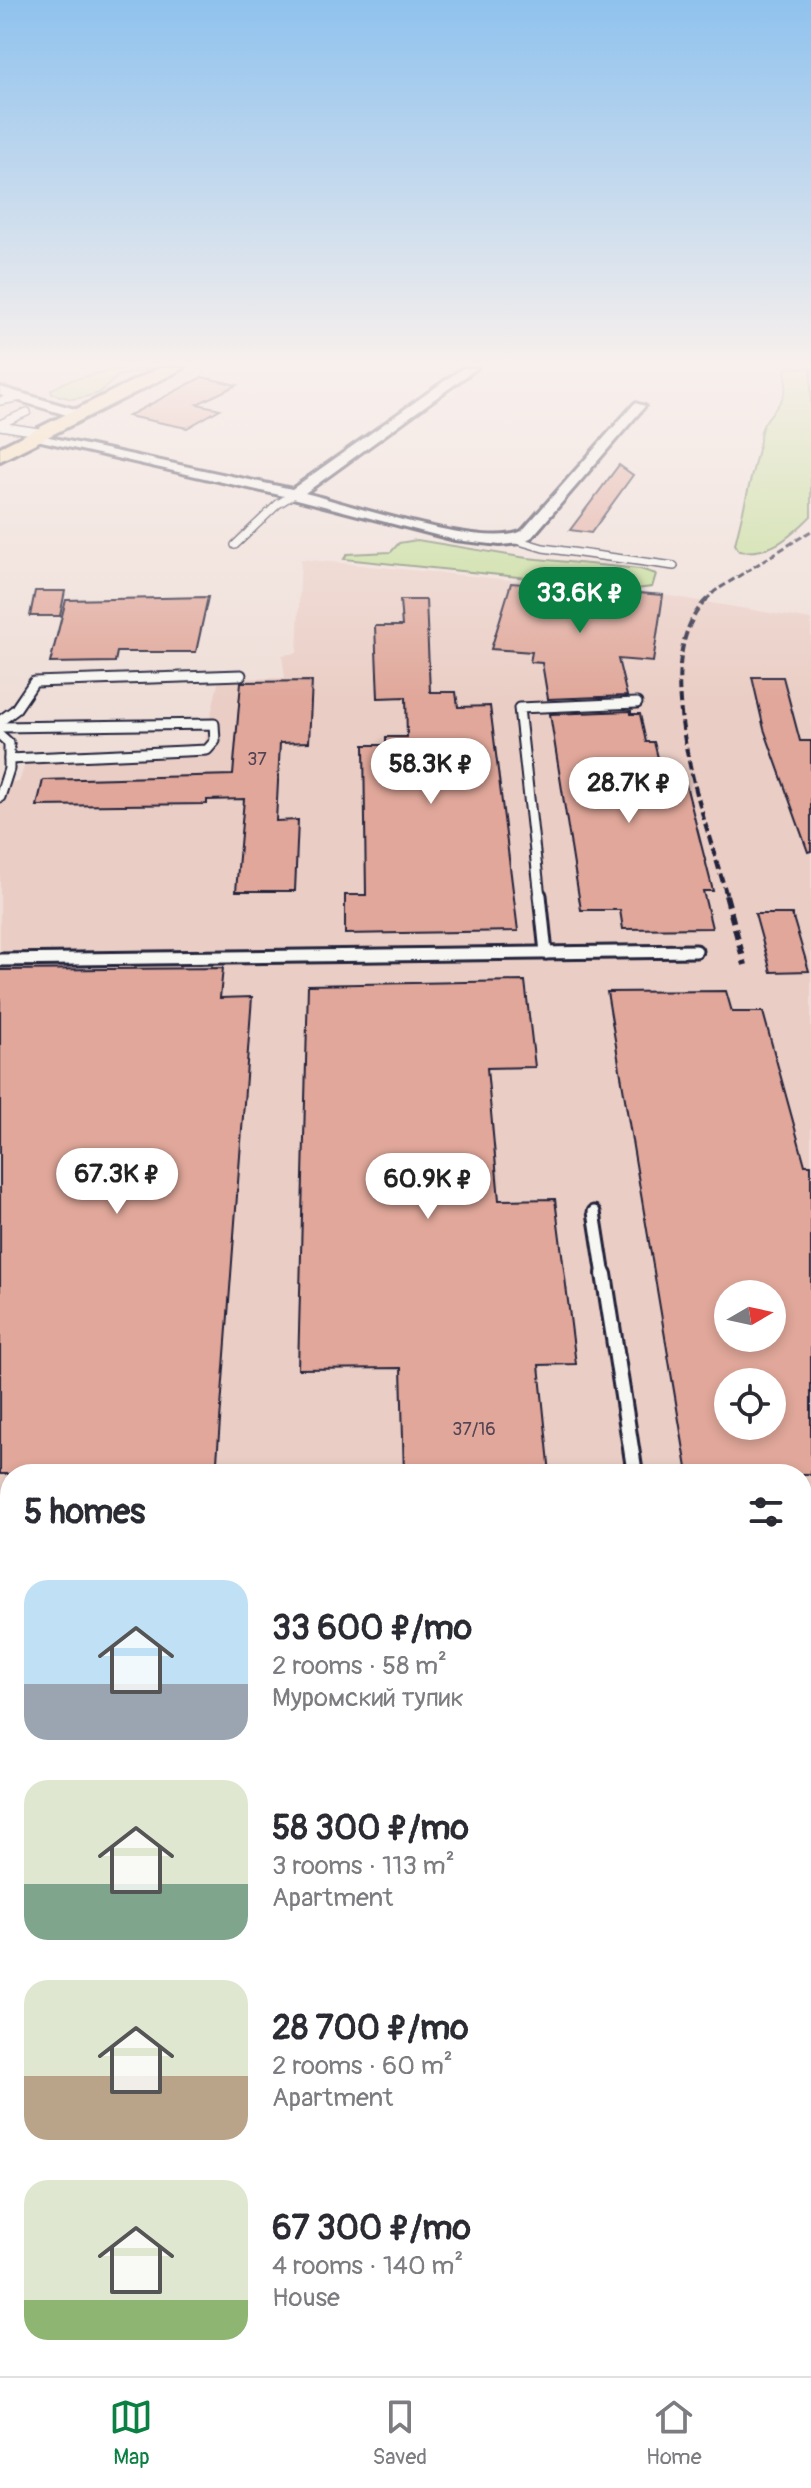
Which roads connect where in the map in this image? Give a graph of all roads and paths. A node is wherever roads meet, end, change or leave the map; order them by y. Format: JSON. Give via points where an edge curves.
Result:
{"nodes":[{"id":1,"x":228,"y":479,"type":"edge"},
{"id":2,"x":315,"y":479,"type":"edge"},
{"id":3,"x":575,"y":479,"type":"edge"},
{"id":4,"x":294,"y":494,"type":"junction"},
{"id":5,"x":516,"y":540,"type":"junction"},
{"id":6,"x":235,"y":545,"type":"dead end"},
{"id":7,"x":674,"y":566,"type":"dead end"},
{"id":8,"x":241,"y":675,"type":"dead end"},
{"id":9,"x":637,"y":703,"type":"dead end"},
{"id":10,"x":0,"y":724,"type":"edge"},
{"id":11,"x":0,"y":735,"type":"edge"},
{"id":12,"x":9,"y":759,"type":"junction"},
{"id":13,"x":0,"y":797,"type":"edge"},
{"id":14,"x":696,"y":951,"type":"dead end"},
{"id":15,"x":546,"y":953,"type":"junction"},
{"id":16,"x":0,"y":960,"type":"edge"},
{"id":17,"x":594,"y":1212,"type":"dead end"},
{"id":18,"x":633,"y":1464,"type":"edge"}],
"edges":[{"from":1,"to":4,"type":"street"},
{"from":2,"to":4,"type":"street"},
{"from":3,"to":5,"type":"street"},
{"from":4,"to":5,"type":"street","via":[[455,536]]},
{"from":4,"to":6,"type":"lane"},
{"from":5,"to":7,"type":"lane"},
{"from":8,"to":10,"type":"lane","via":[[34,682]]},
{"from":9,"to":15,"type":"lane","via":[[519,708]]},
{"from":10,"to":12,"type":"lane","via":[[214,724],[215,741],[207,750]]},
{"from":11,"to":12,"type":"lane","via":[[9,743]]},
{"from":12,"to":13,"type":"lane"},
{"from":14,"to":15,"type":"lane"},
{"from":15,"to":16,"type":"lane"},
{"from":17,"to":18,"type":"lane"}]}
